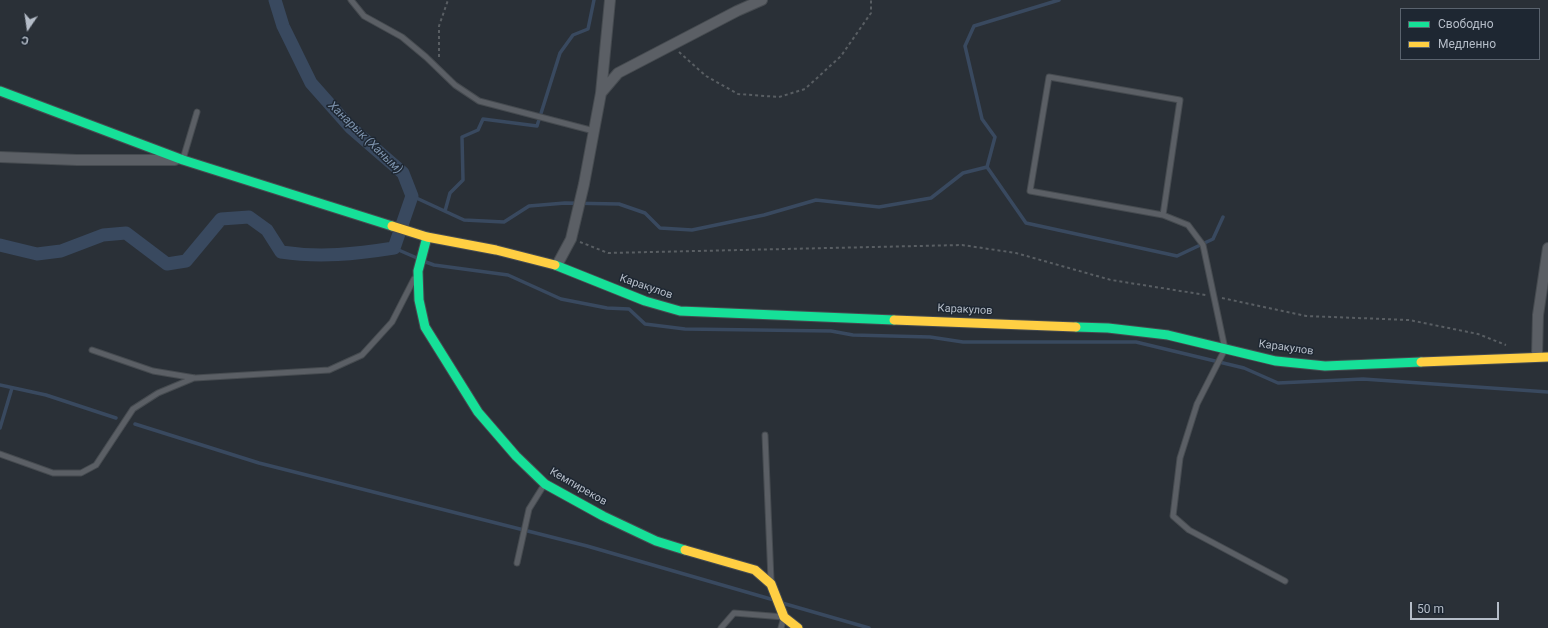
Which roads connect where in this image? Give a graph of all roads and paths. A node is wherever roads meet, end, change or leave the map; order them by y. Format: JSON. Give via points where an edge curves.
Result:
{"nodes":[{"id":1,"x":351,"y":0,"type":"edge"},
{"id":2,"x":448,"y":0,"type":"edge"},
{"id":3,"x":610,"y":0,"type":"edge"},
{"id":4,"x":762,"y":0,"type":"edge"},
{"id":5,"x":871,"y":0,"type":"edge"},
{"id":6,"x":671,"y":45,"type":"junction"},
{"id":7,"x":440,"y":71,"type":"junction"},
{"id":8,"x":0,"y":91,"type":"edge"},
{"id":9,"x":601,"y":93,"type":"junction"},
{"id":10,"x":197,"y":112,"type":"dead end"},
{"id":11,"x":594,"y":131,"type":"junction"},
{"id":12,"x":0,"y":157,"type":"edge"},
{"id":13,"x":183,"y":160,"type":"junction"},
{"id":14,"x":1163,"y":215,"type":"junction"},
{"id":15,"x":427,"y":236,"type":"junction"},
{"id":16,"x":571,"y":239,"type":"junction"},
{"id":17,"x":1548,"y":248,"type":"edge"},
{"id":18,"x":557,"y":265,"type":"junction"},
{"id":19,"x":418,"y":271,"type":"junction"},
{"id":20,"x":1214,"y":296,"type":"junction"},
{"id":21,"x":1508,"y":345,"type":"dead end"},
{"id":22,"x":1225,"y":349,"type":"junction"},
{"id":23,"x":92,"y":350,"type":"dead end"},
{"id":24,"x":1537,"y":356,"type":"junction"},
{"id":25,"x":1548,"y":357,"type":"edge"},
{"id":26,"x":195,"y":378,"type":"junction"},
{"id":27,"x":765,"y":435,"type":"dead end"},
{"id":28,"x":0,"y":454,"type":"edge"},
{"id":29,"x":545,"y":484,"type":"junction"},
{"id":30,"x":517,"y":563,"type":"dead end"},
{"id":31,"x":1285,"y":581,"type":"dead end"},
{"id":32,"x":772,"y":588,"type":"junction"},
{"id":33,"x":783,"y":614,"type":"junction"},
{"id":34,"x":721,"y":628,"type":"edge"},
{"id":35,"x":781,"y":628,"type":"edge"},
{"id":36,"x":798,"y":628,"type":"edge"}],
"edges":[{"from":1,"to":7,"type":"lane","via":[[364,16],[402,37]]},
{"from":2,"to":7,"type":"path","via":[[439,26]]},
{"from":3,"to":9,"type":"street"},
{"from":4,"to":6,"type":"street"},
{"from":5,"to":6,"type":"path","via":[[871,13],[841,56],[805,89],[778,97],[738,94],[706,76]]},
{"from":6,"to":9,"type":"street","via":[[618,73]]},
{"from":7,"to":11,"type":"lane","via":[[479,101]]},
{"from":8,"to":13,"type":"main road","name":"Каракулов"},
{"from":9,"to":11,"type":"street"},
{"from":10,"to":13,"type":"lane"},
{"from":11,"to":16,"type":"street"},
{"from":12,"to":13,"type":"street"},
{"from":13,"to":15,"type":"main road","name":"Каракулов"},
{"from":14,"to":14,"type":"lane","via":[[1030,191],[1049,77],[1180,100]]},
{"from":14,"to":20,"type":"lane","via":[[1188,225],[1204,245]]},
{"from":15,"to":18,"type":"main road","name":"Каракулов"},
{"from":15,"to":19,"type":"main road","name":"Кемпиреков"},
{"from":16,"to":18,"type":"street"},
{"from":16,"to":20,"type":"path","via":[[608,253],[962,245],[1016,253],[1111,280]]},
{"from":17,"to":24,"type":"street","via":[[1538,315]]},
{"from":18,"to":22,"type":"main road","name":"Каракулов","via":[[645,301],[680,311],[1108,328],[1168,335]]},
{"from":19,"to":26,"type":"lane","via":[[392,322],[362,355],[329,370]]},
{"from":19,"to":29,"type":"main road","name":"Кемпиреков","via":[[419,300],[425,327],[478,412],[516,456]]},
{"from":20,"to":21,"type":"path","via":[[1306,316],[1409,320],[1478,334]]},
{"from":20,"to":22,"type":"lane"},
{"from":22,"to":24,"type":"main road","name":"Каракулов","via":[[1276,361],[1325,366]]},
{"from":22,"to":31,"type":"lane","via":[[1197,404],[1180,458],[1173,516],[1189,530]]},
{"from":23,"to":26,"type":"lane","via":[[153,371]]},
{"from":24,"to":25,"type":"main road","name":"Каракулов"},
{"from":26,"to":28,"type":"lane","via":[[158,394],[133,409],[96,465],[81,473],[52,473]]},
{"from":27,"to":32,"type":"lane"},
{"from":29,"to":30,"type":"lane","via":[[529,509]]},
{"from":29,"to":32,"type":"main road","name":"Кемпиреков","via":[[656,541],[755,570]]},
{"from":32,"to":33,"type":"main road","name":"Кемпиреков"},
{"from":33,"to":34,"type":"lane","via":[[734,613]]},
{"from":33,"to":35,"type":"lane"},
{"from":33,"to":36,"type":"main road","name":"Кемпиреков"}]}
